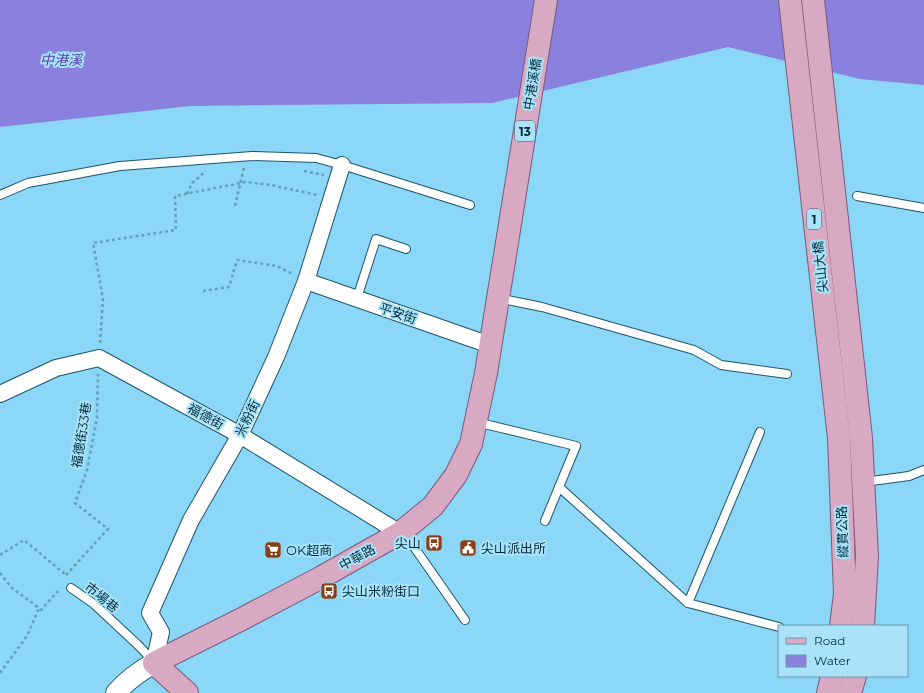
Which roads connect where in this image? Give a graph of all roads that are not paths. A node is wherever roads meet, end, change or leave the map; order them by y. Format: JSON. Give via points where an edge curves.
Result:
{"nodes":[{"id":1,"x":546,"y":0,"type":"edge"},
{"id":2,"x":790,"y":0,"type":"edge"},
{"id":3,"x":813,"y":0,"type":"edge"},
{"id":4,"x":342,"y":164,"type":"junction"},
{"id":5,"x":0,"y":195,"type":"edge"},
{"id":6,"x":857,"y":196,"type":"dead end"},
{"id":7,"x":470,"y":205,"type":"dead end"},
{"id":8,"x":924,"y":208,"type":"edge"},
{"id":9,"x":406,"y":249,"type":"dead end"},
{"id":10,"x":503,"y":262,"type":"joint"},
{"id":11,"x":306,"y":281,"type":"junction"},
{"id":12,"x":357,"y":298,"type":"junction"},
{"id":13,"x":498,"y":298,"type":"junction"},
{"id":14,"x":490,"y":345,"type":"junction"},
{"id":15,"x":787,"y":374,"type":"dead end"},
{"id":16,"x":0,"y":394,"type":"edge"},
{"id":17,"x":476,"y":422,"type":"junction"},
{"id":18,"x":760,"y":432,"type":"dead end"},
{"id":19,"x":240,"y":435,"type":"junction"},
{"id":20,"x":839,"y":443,"type":"junction"},
{"id":21,"x":861,"y":443,"type":"junction"},
{"id":22,"x":924,"y":470,"type":"edge"},
{"id":23,"x":863,"y":483,"type":"junction"},
{"id":24,"x":559,"y":487,"type":"junction"},
{"id":25,"x":545,"y":521,"type":"dead end"},
{"id":26,"x":400,"y":533,"type":"junction"},
{"id":27,"x":70,"y":588,"type":"road end"},
{"id":28,"x":688,"y":603,"type":"junction"},
{"id":29,"x":465,"y":620,"type":"dead end"},
{"id":30,"x":841,"y":625,"type":"edge"},
{"id":31,"x":863,"y":625,"type":"edge"},
{"id":32,"x":778,"y":627,"type":"edge"},
{"id":33,"x":154,"y":663,"type":"junction"},
{"id":34,"x":832,"y":677,"type":"edge"},
{"id":35,"x":855,"y":677,"type":"edge"},
{"id":36,"x":116,"y":693,"type":"edge"},
{"id":37,"x":187,"y":693,"type":"edge"},
{"id":38,"x":828,"y":693,"type":"edge"},
{"id":39,"x":850,"y":693,"type":"edge"}],
"edges":[{"from":1,"to":10,"type":"main road","name":"中港溪橋","number":"13"},
{"from":2,"to":20,"type":"main road","name":"尖山大橋","number":"1"},
{"from":3,"to":21,"type":"main road","name":"尖山大橋","number":"1"},
{"from":4,"to":5,"type":"lane","via":[[316,158],[252,156],[120,166],[28,183]]},
{"from":4,"to":7,"type":"lane"},
{"from":4,"to":11,"type":"street","name":"米粉街"},
{"from":6,"to":8,"type":"lane"},
{"from":9,"to":12,"type":"lane","via":[[376,239]]},
{"from":10,"to":13,"type":"main road","name":"中華路","number":"13"},
{"from":11,"to":12,"type":"street","name":"平安街"},
{"from":11,"to":19,"type":"street","name":"米粉街","via":[[276,358]]},
{"from":12,"to":14,"type":"street","name":"平安街"},
{"from":13,"to":14,"type":"main road","name":"中華路","number":"13"},
{"from":13,"to":15,"type":"lane","via":[[542,307],[694,350],[721,365]]},
{"from":14,"to":17,"type":"main road","name":"中華路","number":"13"},
{"from":16,"to":19,"type":"street","name":"福德街","via":[[56,368],[99,358]]},
{"from":17,"to":24,"type":"lane","via":[[576,446]]},
{"from":17,"to":26,"type":"main road","name":"中華路","number":"13","via":[[471,444],[456,475],[433,506]]},
{"from":18,"to":28,"type":"lane"},
{"from":19,"to":26,"type":"street","name":"福德街"},
{"from":19,"to":33,"type":"street","name":"米粉街","via":[[191,520],[150,613],[161,632]]},
{"from":20,"to":21,"type":"main road"},
{"from":20,"to":30,"type":"main road","name":"縱貫公路","number":"1","via":[[845,594]]},
{"from":21,"to":23,"type":"main road","name":"縱貫公路","number":"1"},
{"from":22,"to":23,"type":"lane","via":[[909,476]]},
{"from":23,"to":31,"type":"main road","name":"縱貫公路","number":"1","via":[[867,556]]},
{"from":24,"to":25,"type":"lane"},
{"from":24,"to":28,"type":"lane"},
{"from":26,"to":29,"type":"lane","via":[[407,537]]},
{"from":26,"to":33,"type":"main road","name":"中華路","number":"13","via":[[261,609]]},
{"from":27,"to":33,"type":"lane","name":"市場巷","via":[[94,604]]},
{"from":28,"to":32,"type":"lane"},
{"from":33,"to":36,"type":"street","name":"中華路","via":[[135,674]]},
{"from":33,"to":37,"type":"main road"},
{"from":34,"to":38,"type":"main road"},
{"from":35,"to":39,"type":"main road"}]}
